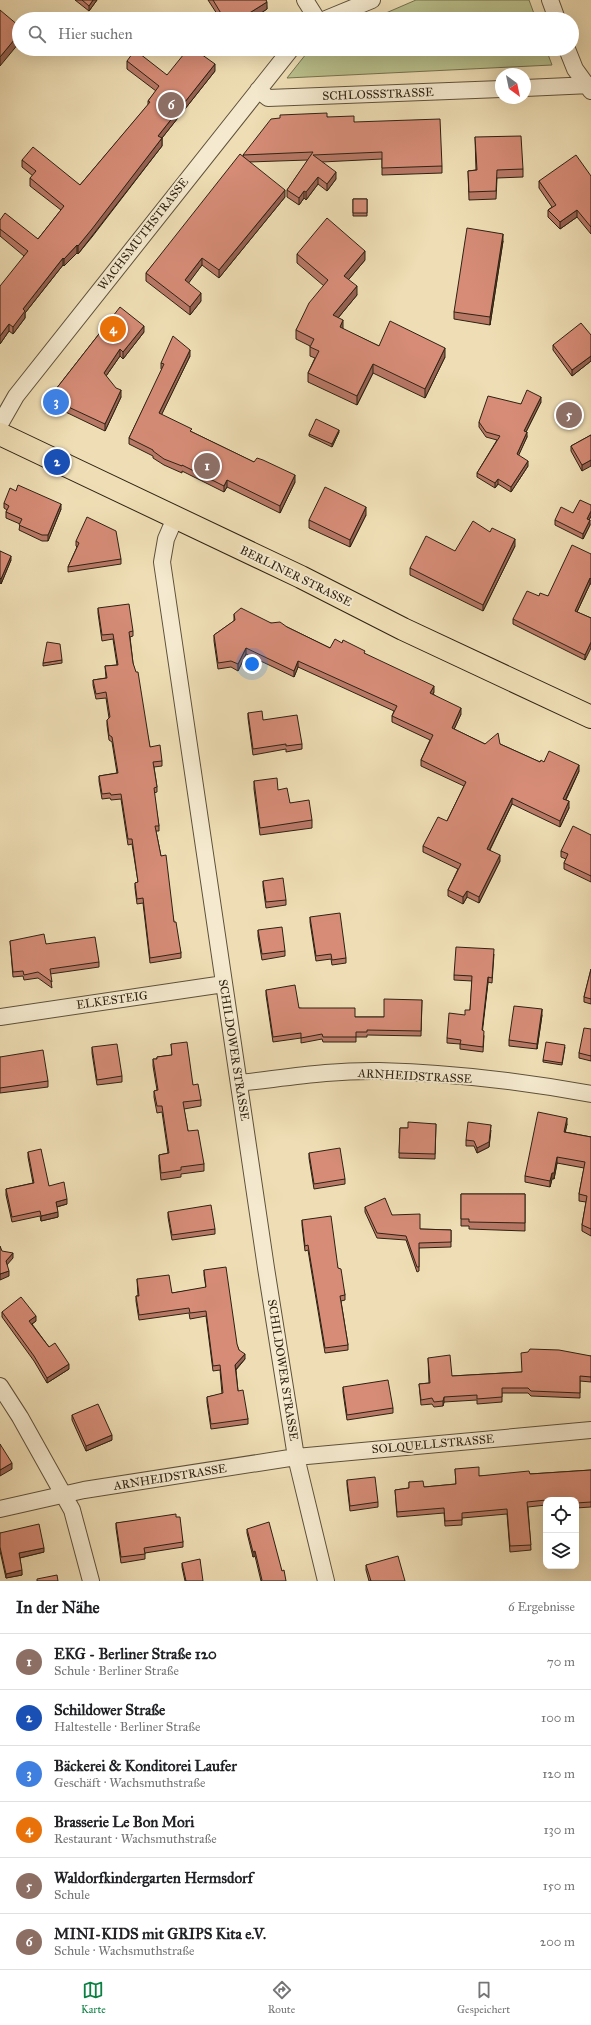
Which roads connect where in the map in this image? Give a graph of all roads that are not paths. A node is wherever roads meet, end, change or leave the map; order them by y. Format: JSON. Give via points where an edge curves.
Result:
{"nodes":[{"id":1,"x":305,"y":0,"type":"edge"},
{"id":2,"x":372,"y":0,"type":"edge"},
{"id":3,"x":550,"y":0,"type":"edge"},
{"id":4,"x":313,"y":12,"type":"edge"},
{"id":5,"x":343,"y":12,"type":"edge"},
{"id":6,"x":554,"y":12,"type":"edge"},
{"id":7,"x":285,"y":56,"type":"edge"},
{"id":8,"x":570,"y":56,"type":"edge"},
{"id":9,"x":590,"y":87,"type":"edge"},
{"id":10,"x":531,"y":88,"type":"edge"},
{"id":11,"x":495,"y":89,"type":"edge"},
{"id":12,"x":258,"y":90,"type":"junction"},
{"id":13,"x":0,"y":424,"type":"edge"},
{"id":14,"x":0,"y":434,"type":"edge"},
{"id":15,"x":175,"y":518,"type":"junction"},
{"id":16,"x":591,"y":717,"type":"edge"},
{"id":17,"x":224,"y":984,"type":"junction"},
{"id":18,"x":0,"y":1017,"type":"edge"},
{"id":19,"x":239,"y":1083,"type":"junction"},
{"id":20,"x":591,"y":1094,"type":"edge"},
{"id":21,"x":0,"y":1386,"type":"edge"},
{"id":22,"x":591,"y":1430,"type":"edge"},
{"id":23,"x":296,"y":1457,"type":"junction"},
{"id":24,"x":275,"y":1460,"type":"joint"},
{"id":25,"x":64,"y":1494,"type":"junction"},
{"id":26,"x":0,"y":1509,"type":"edge"},
{"id":27,"x":91,"y":1581,"type":"edge"},
{"id":28,"x":326,"y":1581,"type":"edge"}],
"edges":[{"from":1,"to":4,"type":"street"},
{"from":2,"to":5,"type":"street"},
{"from":3,"to":6,"type":"street"},
{"from":7,"to":12,"type":"street","name":"WACHSMUTHSTRASSE"},
{"from":8,"to":9,"type":"street","via":[[575,69]]},
{"from":9,"to":10,"type":"street"},
{"from":11,"to":12,"type":"street","name":"SCHLOSSSTRASSE","via":[[268,98]]},
{"from":12,"to":13,"type":"street","name":"WACHSMUTHSTRASSE","via":[[16,396]]},
{"from":14,"to":15,"type":"main road","name":"BERLINER STRASSE"},
{"from":15,"to":16,"type":"main road","name":"BERLINER STRASSE","via":[[301,577],[417,636]]},
{"from":15,"to":17,"type":"street","name":"SCHILDOWER STRASSE","via":[[166,539],[162,562]]},
{"from":17,"to":18,"type":"street","name":"ELKESTEIG"},
{"from":17,"to":19,"type":"street","name":"SCHILDOWER STRASSE"},
{"from":19,"to":20,"type":"street","name":"ARNHEIDSTRASSE","via":[[378,1071],[508,1081]]},
{"from":19,"to":23,"type":"street","name":"SCHILDOWER STRASSE"},
{"from":21,"to":25,"type":"street"},
{"from":22,"to":23,"type":"street","name":"SOLQUELLSTRASSE"},
{"from":23,"to":24,"type":"street","name":"SOLQUELLSTRASSE"},
{"from":23,"to":28,"type":"street","name":"SCHILDOWER STRASSE"},
{"from":24,"to":25,"type":"street","name":"ARNHEIDSTRASSE"},
{"from":25,"to":26,"type":"street"},
{"from":25,"to":27,"type":"street","via":[[72,1510]]}]}
